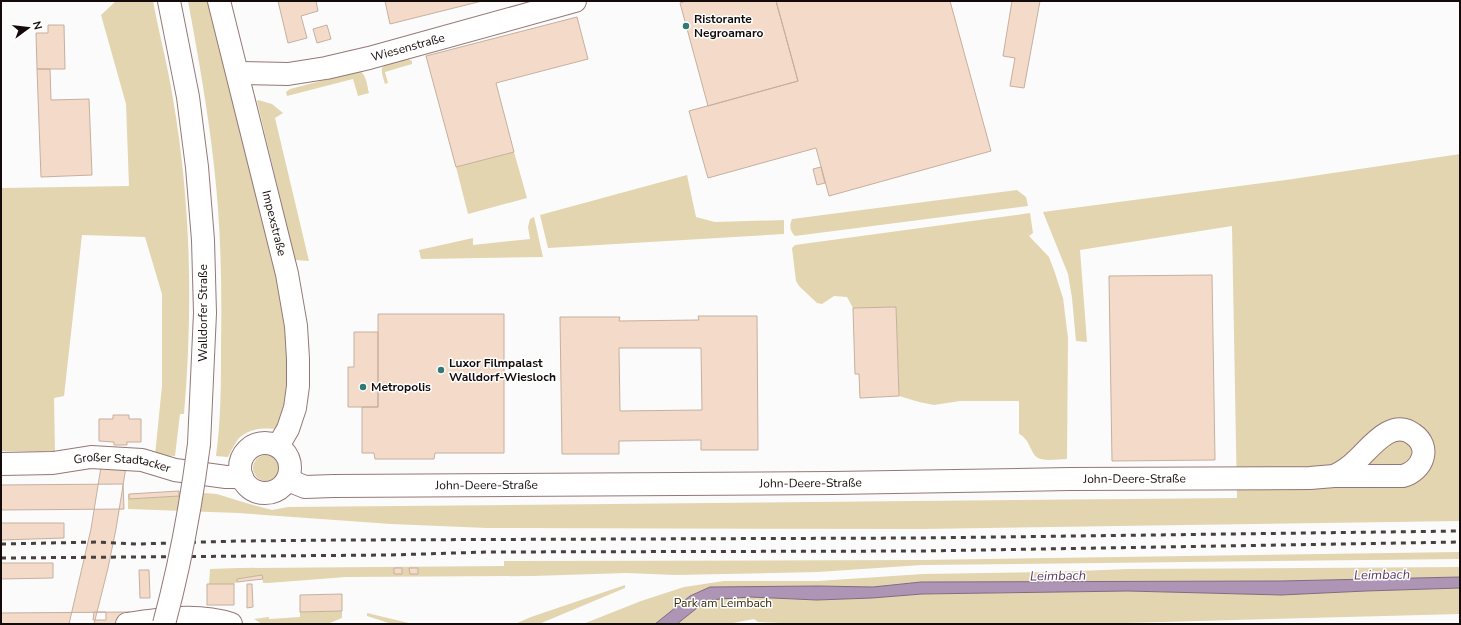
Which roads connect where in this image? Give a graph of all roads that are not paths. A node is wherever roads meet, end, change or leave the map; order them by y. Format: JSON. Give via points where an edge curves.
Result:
{"nodes":[{"id":1,"x":169,"y":1,"type":"edge"},
{"id":2,"x":219,"y":1,"type":"edge"},
{"id":3,"x":575,"y":1,"type":"edge"},
{"id":4,"x":238,"y":73,"type":"junction"},
{"id":5,"x":278,"y":446,"type":"junction"},
{"id":6,"x":1,"y":464,"type":"edge"},
{"id":7,"x":1334,"y":476,"type":"dead end"},
{"id":8,"x":242,"y":477,"type":"junction"},
{"id":9,"x":288,"y":480,"type":"junction"},
{"id":10,"x":127,"y":624,"type":"edge"},
{"id":11,"x":164,"y":624,"type":"edge"},
{"id":12,"x":231,"y":624,"type":"edge"}],
"edges":[{"from":1,"to":11,"type":"street","name":"Walldorfer Straße","bridge":true,"via":[[188,97],[197,167],[203,240],[204,313],[199,444],[193,492]]},
{"from":2,"to":4,"type":"street","name":"Impexstraße"},
{"from":3,"to":4,"type":"street","name":"Wiesenstraße","via":[[326,68],[288,74]]},
{"from":4,"to":5,"type":"street","name":"Impexstraße","via":[[288,274],[296,326],[298,386],[295,408],[288,429]]},
{"from":5,"to":8,"type":"street","via":[[267,442],[254,445],[245,453],[240,464]]},
{"from":5,"to":9,"type":"street","via":[[288,455],[291,467]]},
{"from":6,"to":8,"type":"street","name":"Großer Stadtacker","via":[[53,463],[91,457],[142,460],[175,470]]},
{"from":7,"to":9,"type":"street","name":"John-Deere-Straße","via":[[305,487]]},
{"from":8,"to":9,"type":"street","via":[[254,491],[264,493],[273,492]]},
{"from":10,"to":12,"type":"street","via":[[177,618],[215,620]]}]}
